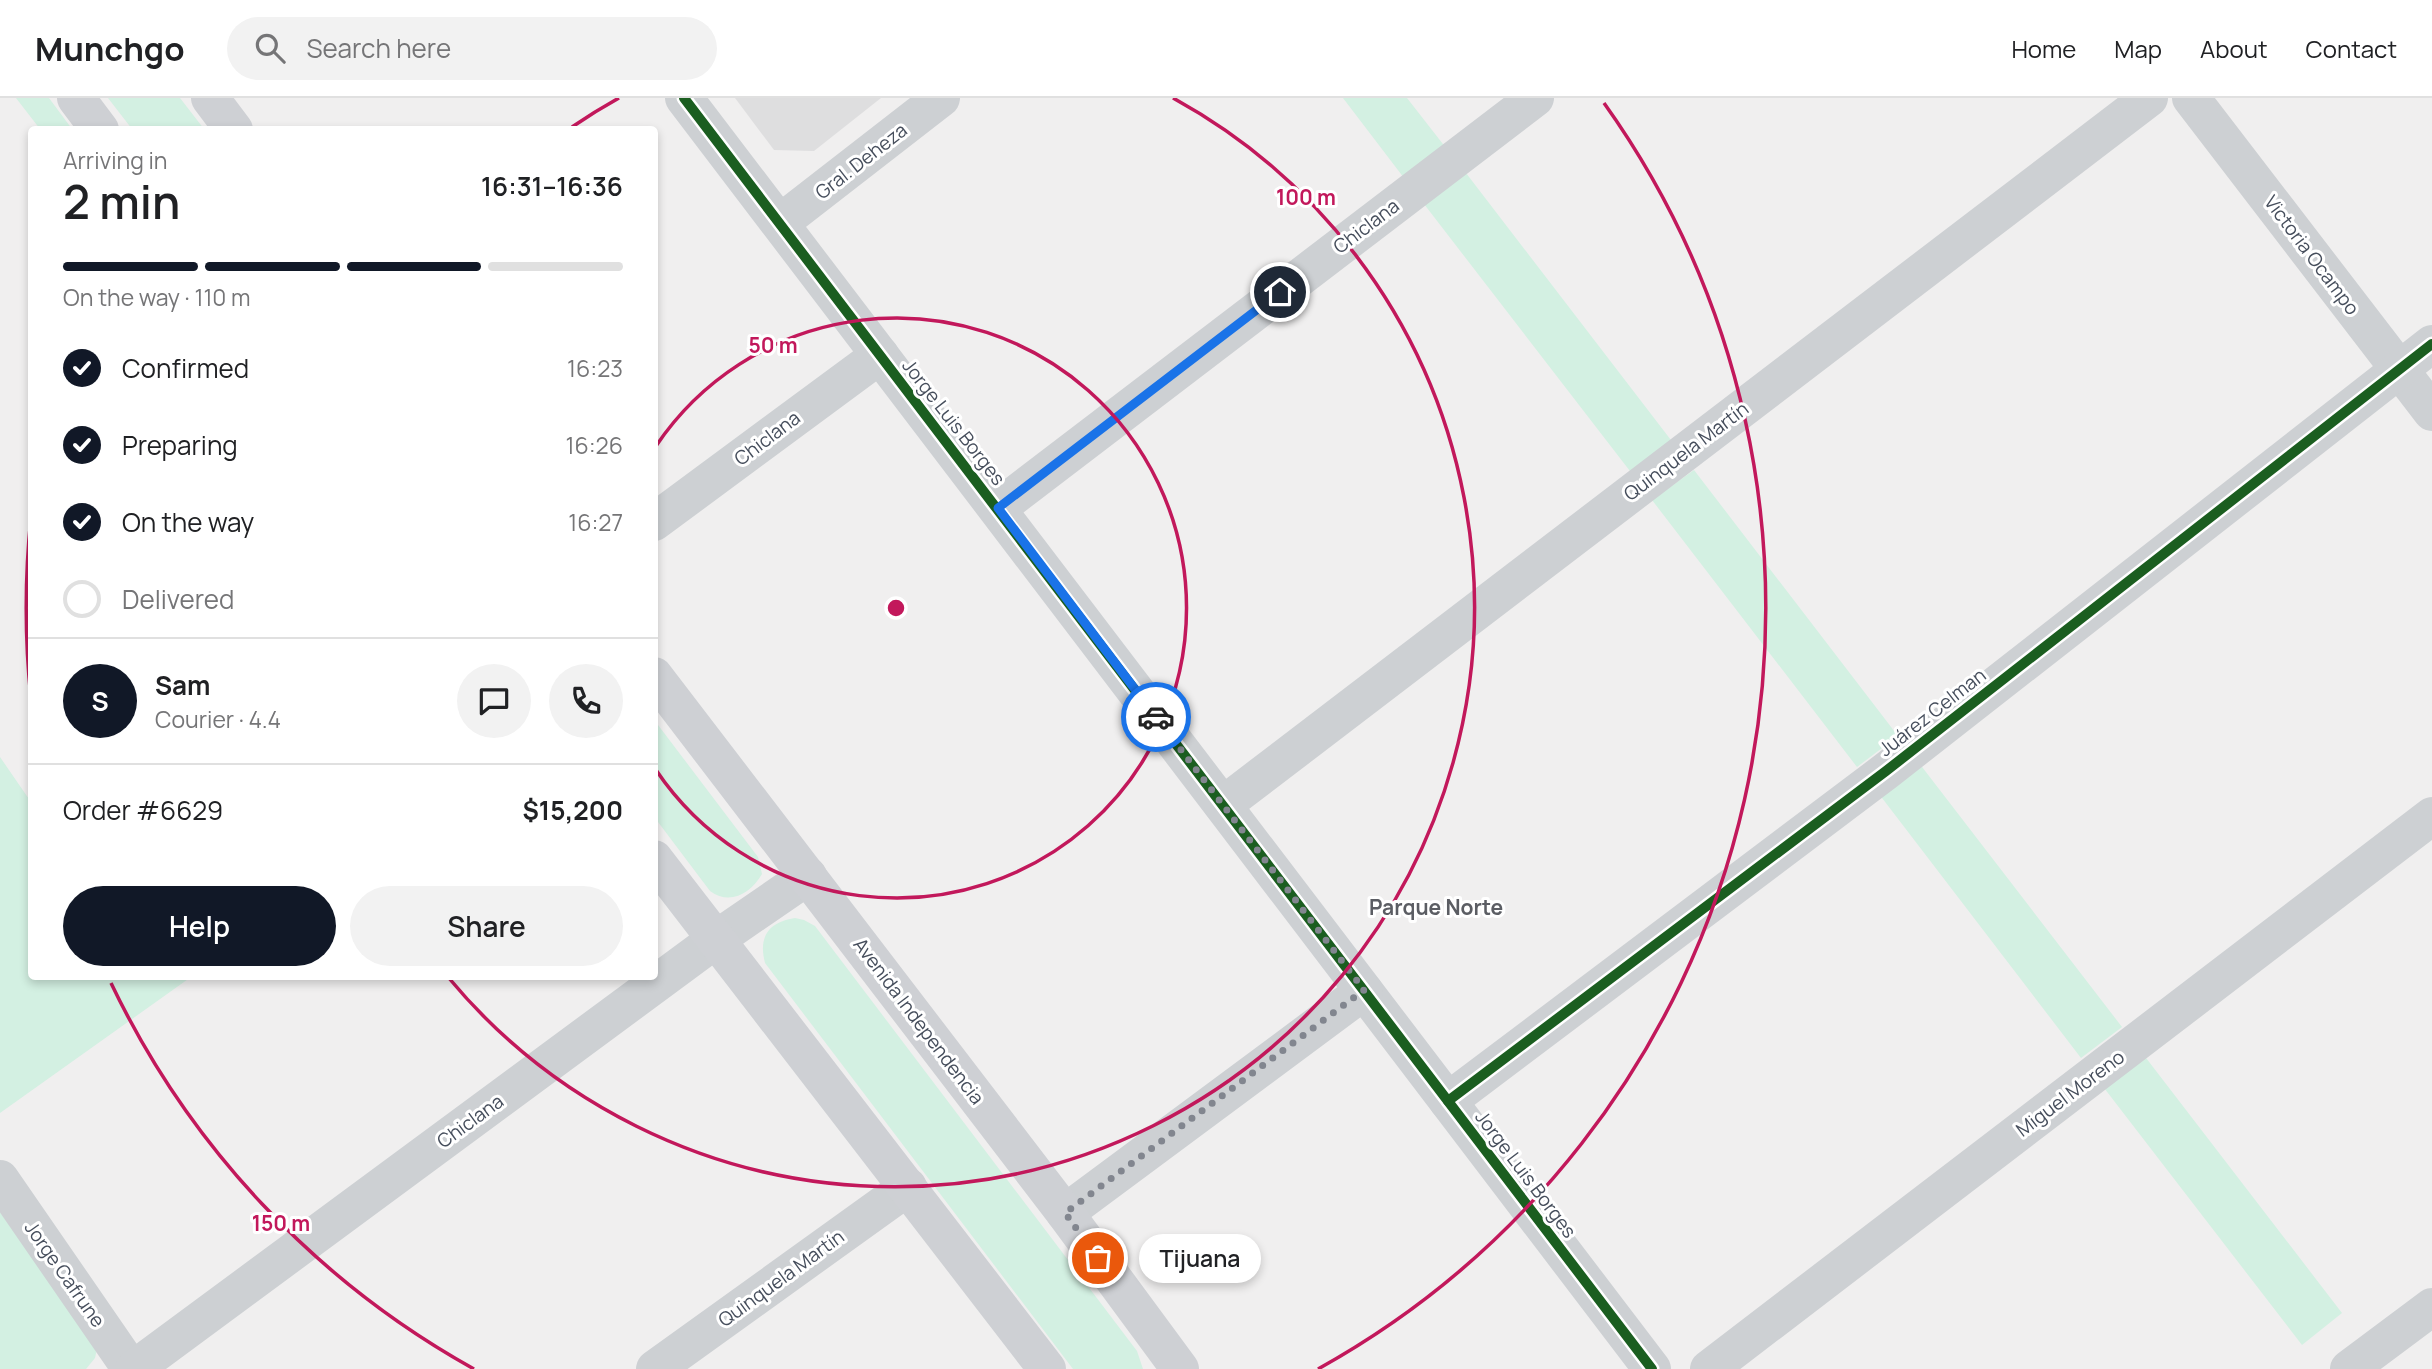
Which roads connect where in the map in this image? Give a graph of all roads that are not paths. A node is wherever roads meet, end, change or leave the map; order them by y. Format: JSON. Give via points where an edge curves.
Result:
{"nodes":[{"id":1,"x":76,"y":98,"type":"edge"},
{"id":2,"x":210,"y":98,"type":"edge"},
{"id":3,"x":684,"y":98,"type":"edge"},
{"id":4,"x":942,"y":98,"type":"edge"},
{"id":5,"x":1535,"y":98,"type":"edge"},
{"id":6,"x":2149,"y":98,"type":"edge"},
{"id":7,"x":2191,"y":98,"type":"edge"},
{"id":8,"x":97,"y":126,"type":"edge"},
{"id":9,"x":231,"y":126,"type":"edge"},
{"id":10,"x":780,"y":223,"type":"junction"},
{"id":11,"x":2432,"y":344,"type":"edge"},
{"id":12,"x":880,"y":355,"type":"junction"},
{"id":13,"x":2399,"y":369,"type":"junction"},
{"id":14,"x":2432,"y":412,"type":"edge"},
{"id":15,"x":998,"y":508,"type":"junction"},
{"id":16,"x":658,"y":519,"type":"edge"},
{"id":17,"x":658,"y":681,"type":"edge"},
{"id":18,"x":1223,"y":805,"type":"junction"},
{"id":19,"x":2432,"y":816,"type":"edge"},
{"id":20,"x":658,"y":864,"type":"edge"},
{"id":21,"x":808,"y":876,"type":"junction"},
{"id":22,"x":715,"y":940,"type":"junction"},
{"id":23,"x":1364,"y":990,"type":"junction"},
{"id":24,"x":1448,"y":1101,"type":"junction"},
{"id":25,"x":0,"y":1180,"type":"edge"},
{"id":26,"x":908,"y":1187,"type":"junction"},
{"id":27,"x":1065,"y":1213,"type":"junction"},
{"id":28,"x":2432,"y":1307,"type":"edge"},
{"id":29,"x":132,"y":1369,"type":"edge"},
{"id":30,"x":655,"y":1369,"type":"edge"},
{"id":31,"x":1047,"y":1369,"type":"edge"},
{"id":32,"x":1180,"y":1369,"type":"edge"},
{"id":33,"x":1652,"y":1369,"type":"edge"},
{"id":34,"x":1709,"y":1369,"type":"edge"},
{"id":35,"x":2349,"y":1369,"type":"edge"}],
"edges":[{"from":1,"to":8,"type":"main road"},
{"from":2,"to":9,"type":"main road"},
{"from":3,"to":10,"type":"street","name":"Jorge Luis Borges"},
{"from":4,"to":10,"type":"street","name":"Gral. Deheza"},
{"from":5,"to":15,"type":"street","name":"Chiclana"},
{"from":6,"to":18,"type":"street","name":"Quinquela Martín"},
{"from":7,"to":13,"type":"street","name":"Victoria Ocampo"},
{"from":10,"to":12,"type":"street","name":"Jorge Luis Borges"},
{"from":11,"to":13,"type":"street","name":"Juárez Celman"},
{"from":12,"to":15,"type":"street","name":"Jorge Luis Borges"},
{"from":12,"to":16,"type":"street","name":"Chiclana"},
{"from":13,"to":14,"type":"street","name":"Victoria Ocampo"},
{"from":13,"to":24,"type":"street","name":"Juárez Celman","via":[[1886,771]]},
{"from":15,"to":18,"type":"street","name":"Jorge Luis Borges"},
{"from":17,"to":21,"type":"main road","name":"Avenida Independencia"},
{"from":18,"to":23,"type":"street","name":"Jorge Luis Borges"},
{"from":19,"to":34,"type":"street","name":"Miguel Moreno"},
{"from":20,"to":22,"type":"main road"},
{"from":21,"to":22,"type":"street","name":"Chiclana"},
{"from":21,"to":27,"type":"main road","name":"Avenida Independencia"},
{"from":22,"to":26,"type":"main road"},
{"from":22,"to":29,"type":"street","name":"Chiclana"},
{"from":23,"to":24,"type":"street","name":"Jorge Luis Borges"},
{"from":23,"to":27,"type":"street"},
{"from":24,"to":33,"type":"street","name":"Jorge Luis Borges"},
{"from":25,"to":29,"type":"street","name":"Jorge Cafrune"},
{"from":26,"to":30,"type":"street","name":"Quinquela Martín"},
{"from":26,"to":31,"type":"main road"},
{"from":27,"to":32,"type":"main road","name":"Avenida Independencia"},
{"from":28,"to":35,"type":"street"}]}
